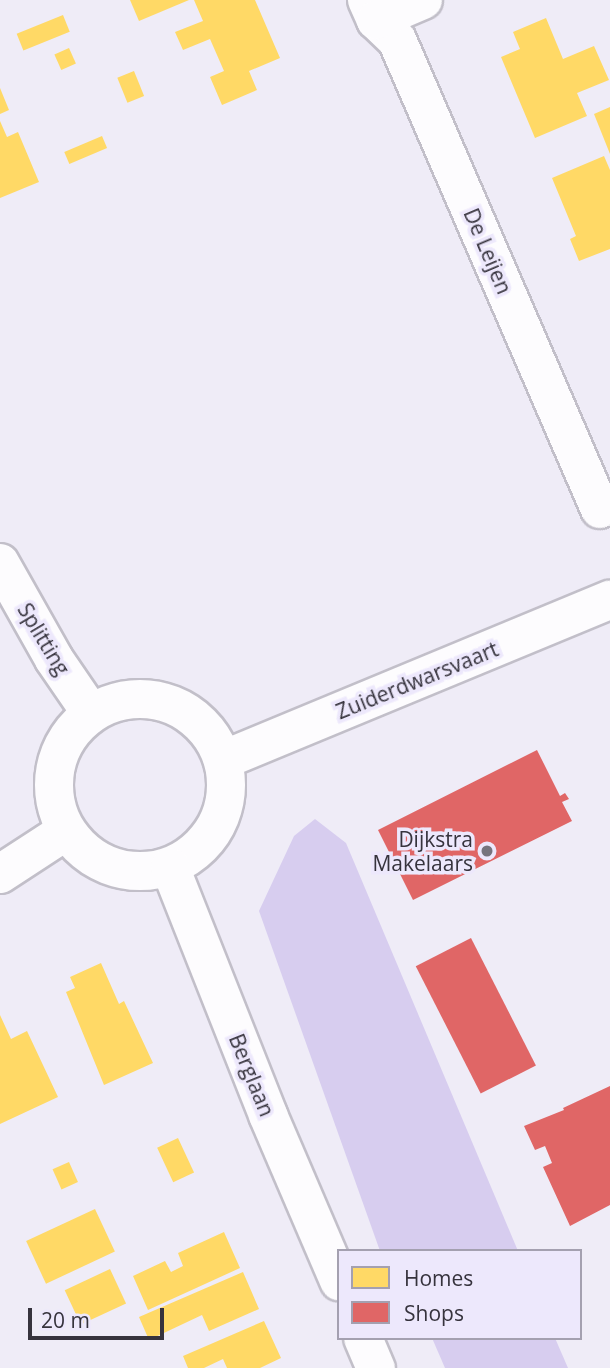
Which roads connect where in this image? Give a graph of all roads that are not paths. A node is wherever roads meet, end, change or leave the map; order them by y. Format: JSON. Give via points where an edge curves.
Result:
{"nodes":[{"id":1,"x":423,"y":0,"type":"edge"},
{"id":2,"x":372,"y":10,"type":"edge"},
{"id":3,"x":600,"y":509,"type":"dead end"},
{"id":4,"x":0,"y":563,"type":"edge"},
{"id":5,"x":610,"y":600,"type":"edge"},
{"id":6,"x":92,"y":713,"type":"junction"},
{"id":7,"x":223,"y":760,"type":"junction"},
{"id":8,"x":66,"y":831,"type":"junction"},
{"id":9,"x":170,"y":867,"type":"junction"},
{"id":10,"x":0,"y":874,"type":"edge"},
{"id":11,"x":337,"y":1276,"type":"edge"},
{"id":12,"x":364,"y":1340,"type":"edge"},
{"id":13,"x":376,"y":1368,"type":"edge"}],
"edges":[{"from":1,"to":2,"type":"main road"},
{"from":2,"to":3,"type":"main road","name":"De Leijen","via":[[397,40]]},
{"from":4,"to":6,"type":"main road","name":"Splitting","via":[[54,659]]},
{"from":5,"to":7,"type":"main road","name":"Zuiderdwarsvaart"},
{"from":6,"to":7,"type":"main road","via":[[121,700],[154,699],[184,710],[209,731]]},
{"from":6,"to":8,"type":"main road","via":[[68,736],[55,766],[54,799]]},
{"from":7,"to":9,"type":"main road","via":[[227,793],[218,824],[197,850]]},
{"from":8,"to":9,"type":"main road","via":[[86,853],[112,867],[141,872]]},
{"from":8,"to":10,"type":"main road"},
{"from":9,"to":11,"type":"main road","name":"Berglaan"},
{"from":12,"to":13,"type":"main road"}]}
